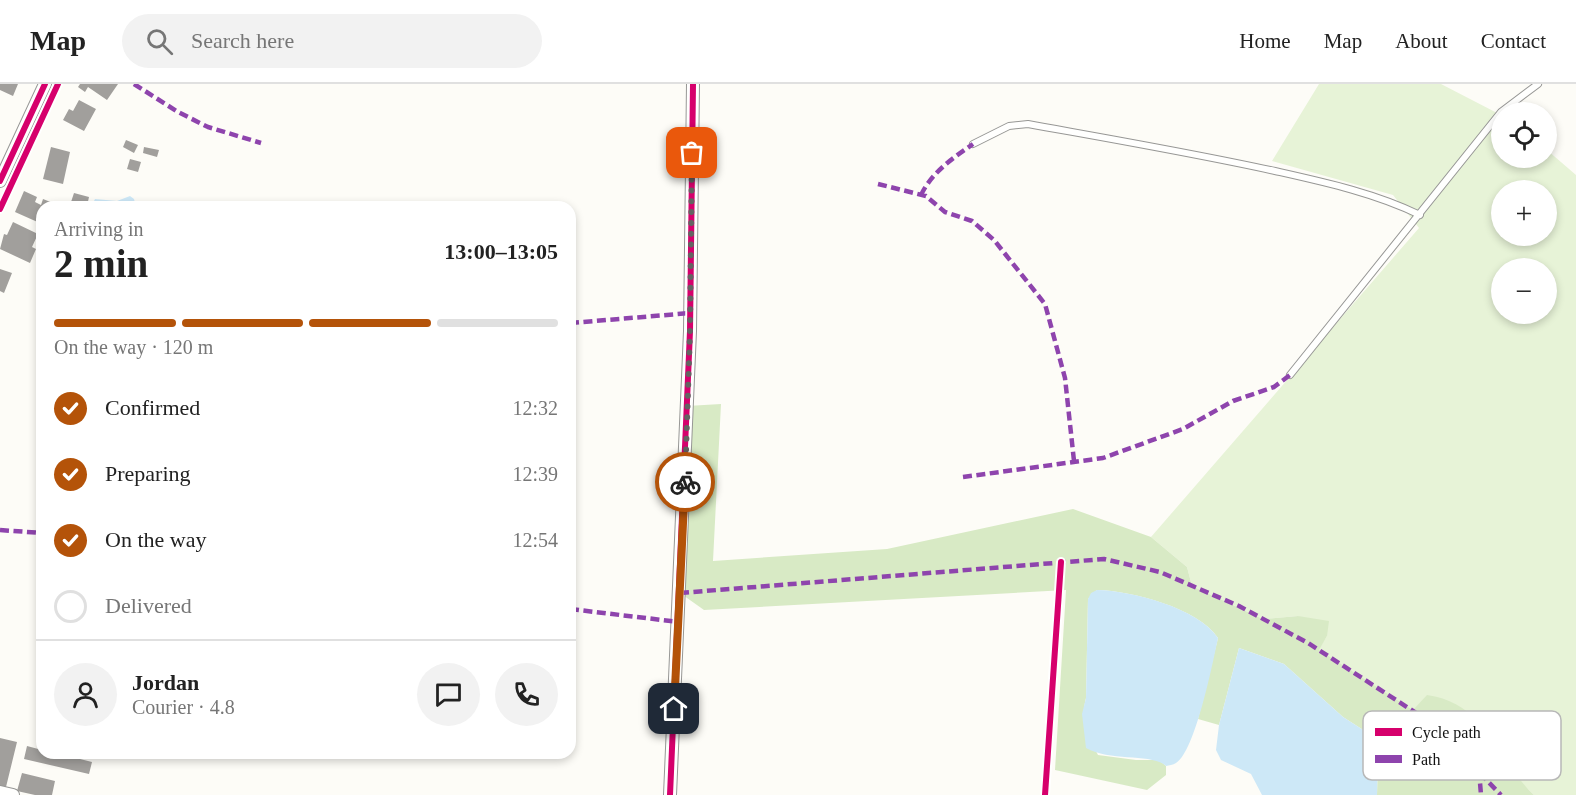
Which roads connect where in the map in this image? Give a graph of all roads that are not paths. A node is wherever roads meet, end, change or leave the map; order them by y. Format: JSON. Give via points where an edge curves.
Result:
{"nodes":[{"id":1,"x":45,"y":84,"type":"edge"},
{"id":2,"x":693,"y":84,"type":"edge"},
{"id":3,"x":1538,"y":84,"type":"edge"},
{"id":4,"x":973,"y":144,"type":"dead end"},
{"id":5,"x":0,"y":181,"type":"edge"},
{"id":6,"x":1420,"y":214,"type":"junction"},
{"id":7,"x":1290,"y":375,"type":"dead end"},
{"id":8,"x":0,"y":792,"type":"edge"},
{"id":9,"x":13,"y":795,"type":"edge"},
{"id":10,"x":670,"y":795,"type":"edge"}],
"edges":[{"from":1,"to":5,"type":"street"},
{"from":2,"to":10,"type":"street","via":[[690,331]]},
{"from":3,"to":6,"type":"lane","via":[[1501,112]]},
{"from":4,"to":6,"type":"lane","via":[[1009,126],[1028,124],[1190,152],[1299,177],[1396,203]]},
{"from":6,"to":7,"type":"lane"},
{"from":8,"to":9,"type":"street"}]}
